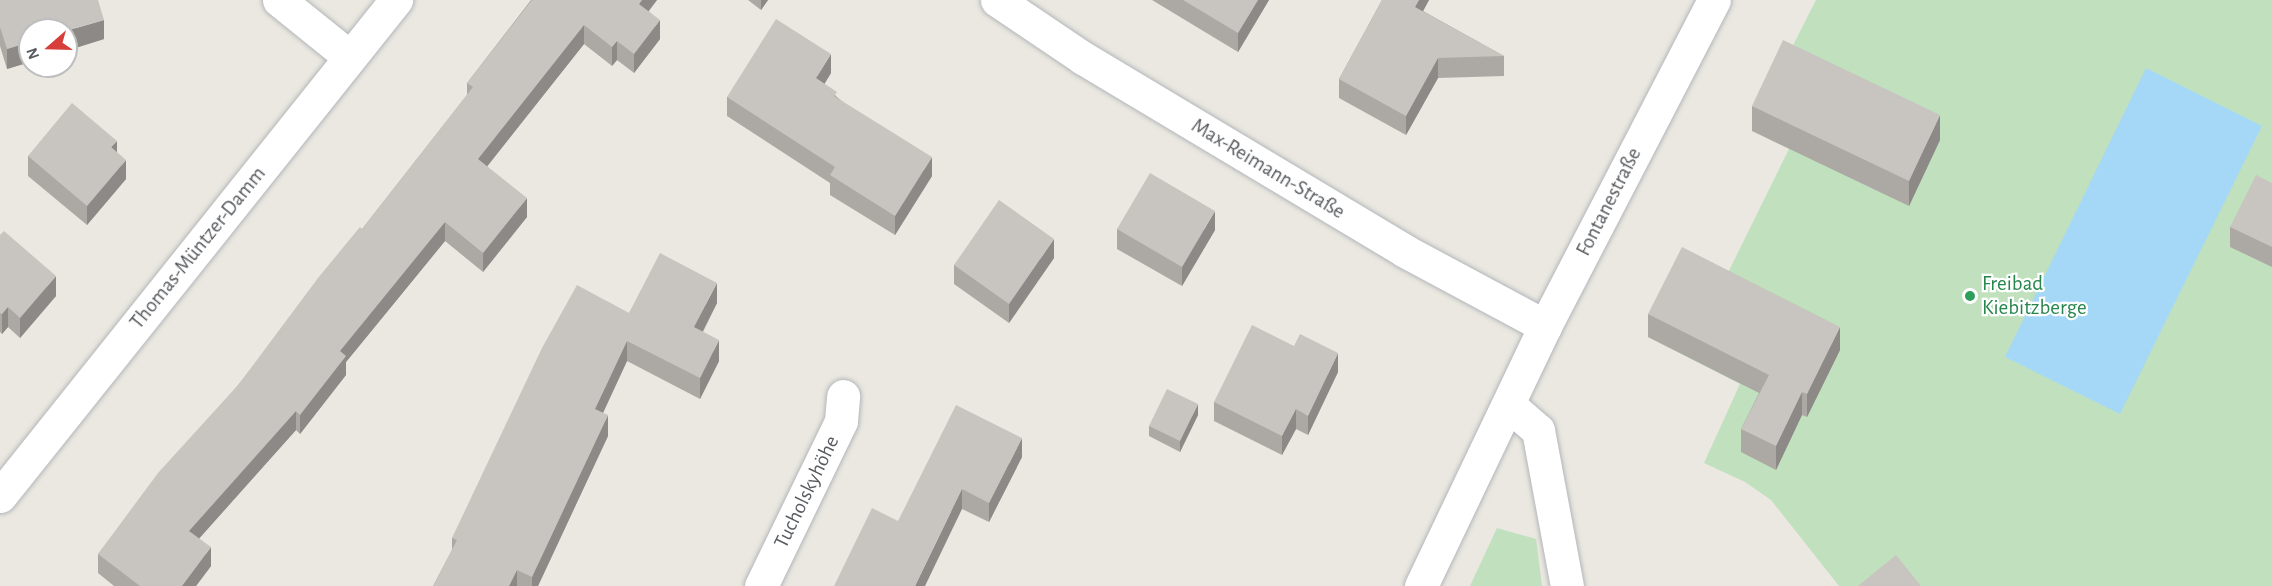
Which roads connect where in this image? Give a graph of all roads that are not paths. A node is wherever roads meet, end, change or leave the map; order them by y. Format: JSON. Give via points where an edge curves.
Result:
{"nodes":[{"id":1,"x":279,"y":0,"type":"edge"},
{"id":2,"x":396,"y":0,"type":"edge"},
{"id":3,"x":997,"y":0,"type":"edge"},
{"id":4,"x":1714,"y":0,"type":"edge"},
{"id":5,"x":350,"y":57,"type":"junction"},
{"id":6,"x":1545,"y":326,"type":"junction"},
{"id":7,"x":843,"y":396,"type":"dead end"},
{"id":8,"x":1510,"y":406,"type":"junction"},
{"id":9,"x":0,"y":496,"type":"edge"},
{"id":10,"x":761,"y":586,"type":"edge"},
{"id":11,"x":1421,"y":586,"type":"edge"},
{"id":12,"x":1568,"y":586,"type":"edge"}],
"edges":[{"from":1,"to":5,"type":"street"},
{"from":2,"to":5,"type":"street","name":"Thomas-Müntzer-Damm"},
{"from":3,"to":6,"type":"street","name":"Max-Reimann-Straße","via":[[1083,58],[1405,252]]},
{"from":4,"to":6,"type":"street","name":"Fontanestraße"},
{"from":5,"to":9,"type":"street","name":"Thomas-Müntzer-Damm"},
{"from":6,"to":8,"type":"street","name":"Fontanestraße"},
{"from":7,"to":10,"type":"street","name":"Tucholskyhöhe","via":[[841,421]]},
{"from":8,"to":11,"type":"street","name":"Fontanestraße"},
{"from":8,"to":12,"type":"street","via":[[1538,430]]}]}
